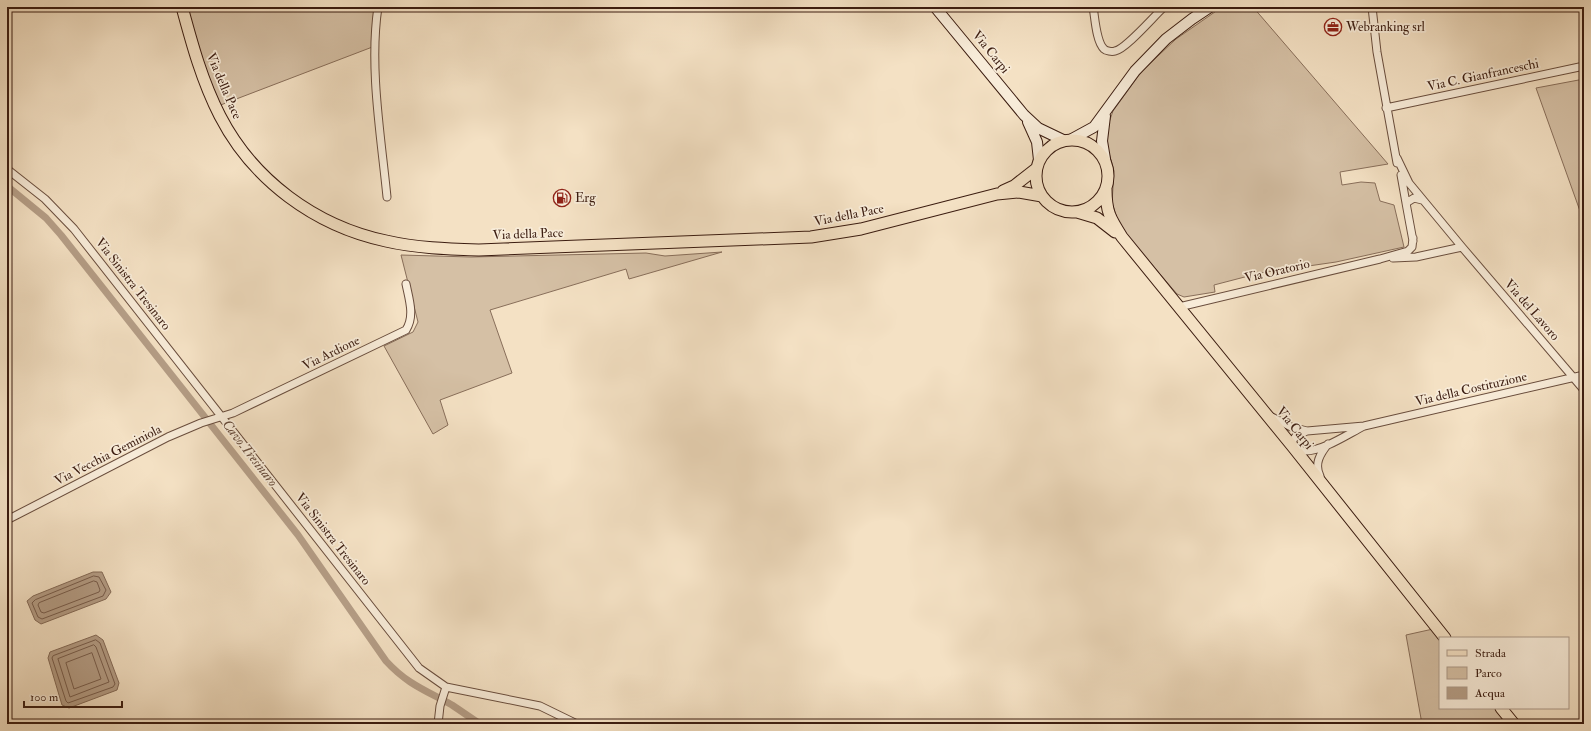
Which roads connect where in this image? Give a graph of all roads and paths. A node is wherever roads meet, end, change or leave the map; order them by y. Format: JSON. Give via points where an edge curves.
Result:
{"nodes":[{"id":1,"x":182,"y":7,"type":"edge"},
{"id":2,"x":378,"y":7,"type":"edge"},
{"id":3,"x":1093,"y":7,"type":"edge"},
{"id":4,"x":1164,"y":7,"type":"edge"},
{"id":5,"x":1210,"y":7,"type":"edge"},
{"id":6,"x":1372,"y":7,"type":"edge"},
{"id":7,"x":939,"y":10,"type":"edge"},
{"id":8,"x":1584,"y":66,"type":"edge"},
{"id":9,"x":1386,"y":108,"type":"junction"},
{"id":10,"x":1106,"y":111,"type":"junction"},
{"id":11,"x":1024,"y":115,"type":"junction"},
{"id":12,"x":1068,"y":140,"type":"junction"},
{"id":13,"x":1396,"y":158,"type":"junction"},
{"id":14,"x":1105,"y":159,"type":"junction"},
{"id":15,"x":1038,"y":164,"type":"junction"},
{"id":16,"x":7,"y":169,"type":"edge"},
{"id":17,"x":1106,"y":188,"type":"junction"},
{"id":18,"x":997,"y":194,"type":"junction"},
{"id":19,"x":1042,"y":196,"type":"junction"},
{"id":20,"x":387,"y":197,"type":"dead end"},
{"id":21,"x":1422,"y":200,"type":"junction"},
{"id":22,"x":1406,"y":203,"type":"junction"},
{"id":23,"x":1078,"y":212,"type":"junction"},
{"id":24,"x":1122,"y":237,"type":"junction"},
{"id":25,"x":1413,"y":238,"type":"junction"},
{"id":26,"x":1462,"y":247,"type":"junction"},
{"id":27,"x":1416,"y":257,"type":"junction"},
{"id":28,"x":1380,"y":259,"type":"junction"},
{"id":29,"x":406,"y":284,"type":"dead end"},
{"id":30,"x":1179,"y":307,"type":"junction"},
{"id":31,"x":1584,"y":375,"type":"edge"},
{"id":32,"x":1573,"y":377,"type":"junction"},
{"id":33,"x":1584,"y":390,"type":"edge"},
{"id":34,"x":1265,"y":412,"type":"junction"},
{"id":35,"x":220,"y":417,"type":"junction"},
{"id":36,"x":1364,"y":426,"type":"junction"},
{"id":37,"x":1307,"y":431,"type":"junction"},
{"id":38,"x":1328,"y":444,"type":"junction"},
{"id":39,"x":1293,"y":447,"type":"junction"},
{"id":40,"x":1328,"y":491,"type":"junction"},
{"id":41,"x":7,"y":520,"type":"edge"},
{"id":42,"x":1444,"y":637,"type":"edge"},
{"id":43,"x":446,"y":687,"type":"junction"},
{"id":44,"x":1502,"y":709,"type":"edge"},
{"id":45,"x":438,"y":724,"type":"edge"},
{"id":46,"x":578,"y":724,"type":"edge"},
{"id":47,"x":1514,"y":724,"type":"edge"}],
"edges":[{"from":1,"to":18,"type":"main road","name":"Via della Pace","via":[[211,97],[228,131],[252,163],[279,190],[307,210],[348,230],[386,241],[425,247],[479,250],[811,237],[861,229]]},
{"from":2,"to":20,"type":"street","via":[[374,31],[377,102]]},
{"from":3,"to":4,"type":"street","via":[[1099,40],[1103,49],[1107,51],[1116,51],[1128,42]]},
{"from":5,"to":10,"type":"street","via":[[1179,29],[1145,60]]},
{"from":6,"to":9,"type":"street"},
{"from":7,"to":11,"type":"street","name":"Via Carpi"},
{"from":8,"to":9,"type":"street","name":"Via C. Gianfranceschi"},
{"from":9,"to":13,"type":"street"},
{"from":10,"to":12,"type":"street","via":[[1094,127]]},
{"from":10,"to":14,"type":"street","via":[[1102,141]]},
{"from":11,"to":12,"type":"street","name":"Via Carpi","via":[[1038,128]]},
{"from":11,"to":15,"type":"street","name":"Via Carpi","via":[[1037,142]]},
{"from":12,"to":14,"type":"main road","name":"Via Carpi","via":[[1088,143]]},
{"from":12,"to":15,"type":"main road","via":[[1049,148]]},
{"from":13,"to":21,"type":"street","via":[[1409,183]]},
{"from":13,"to":22,"type":"street"},
{"from":14,"to":17,"type":"main road","name":"Via Carpi","via":[[1109,179]]},
{"from":15,"to":18,"type":"main road","name":"Via della Pace","via":[[1014,186]]},
{"from":15,"to":19,"type":"main road","name":"Via Carpi","via":[[1037,183]]},
{"from":16,"to":35,"type":"street","name":"Via Sinistra Tresinaro","via":[[45,199],[74,229]]},
{"from":17,"to":23,"type":"main road","name":"Via Carpi","via":[[1100,200],[1090,208]]},
{"from":17,"to":24,"type":"main road","name":"Via Carpi","via":[[1108,215]]},
{"from":18,"to":19,"type":"main road","name":"Via della Pace","via":[[1019,192]]},
{"from":19,"to":23,"type":"main road","name":"Via Carpi","via":[[1058,209]]},
{"from":21,"to":22,"type":"street","via":[[1414,198]]},
{"from":21,"to":26,"type":"street"},
{"from":22,"to":25,"type":"street"},
{"from":23,"to":24,"type":"main road","name":"Via Carpi","via":[[1097,218]]},
{"from":24,"to":30,"type":"main road","name":"Via Carpi"},
{"from":25,"to":27,"type":"street"},
{"from":25,"to":28,"type":"street","name":"Via Oratorio","via":[[1412,247],[1408,251]]},
{"from":26,"to":27,"type":"street","name":"Via Oratorio"},
{"from":26,"to":32,"type":"street","name":"Via del Lavoro"},
{"from":27,"to":28,"type":"street","name":"Via Oratorio"},
{"from":28,"to":30,"type":"street","name":"Via Oratorio"},
{"from":29,"to":35,"type":"street","name":"Via Ardione","via":[[412,317],[406,330],[315,375]]},
{"from":30,"to":34,"type":"main road","name":"Via Carpi"},
{"from":31,"to":32,"type":"street","name":"Via della Costituzione"},
{"from":32,"to":33,"type":"street","name":"Via del Lavoro"},
{"from":32,"to":36,"type":"street","name":"Via della Costituzione"},
{"from":34,"to":37,"type":"street","name":"Via della Costituzione","via":[[1279,422]]},
{"from":34,"to":39,"type":"main road","name":"Via Carpi"},
{"from":35,"to":41,"type":"street","name":"Via Vecchia Geminiola","via":[[168,437]]},
{"from":35,"to":43,"type":"street","name":"Via Sinistra Tresinaro","via":[[419,668]]},
{"from":36,"to":37,"type":"street","name":"Via della Costituzione"},
{"from":36,"to":38,"type":"street","name":"Via della Costituzione"},
{"from":37,"to":39,"type":"street","via":[[1296,436]]},
{"from":38,"to":39,"type":"street","name":"Via della Costituzione","via":[[1306,451]]},
{"from":38,"to":40,"type":"street","via":[[1320,456],[1317,470]]},
{"from":39,"to":40,"type":"main road","name":"Via Carpi"},
{"from":40,"to":42,"type":"main road","name":"Via Carpi"},
{"from":43,"to":45,"type":"street"},
{"from":43,"to":46,"type":"street","name":"Via Sinistra Tresinaro","via":[[540,706]]},
{"from":44,"to":47,"type":"main road"}]}
